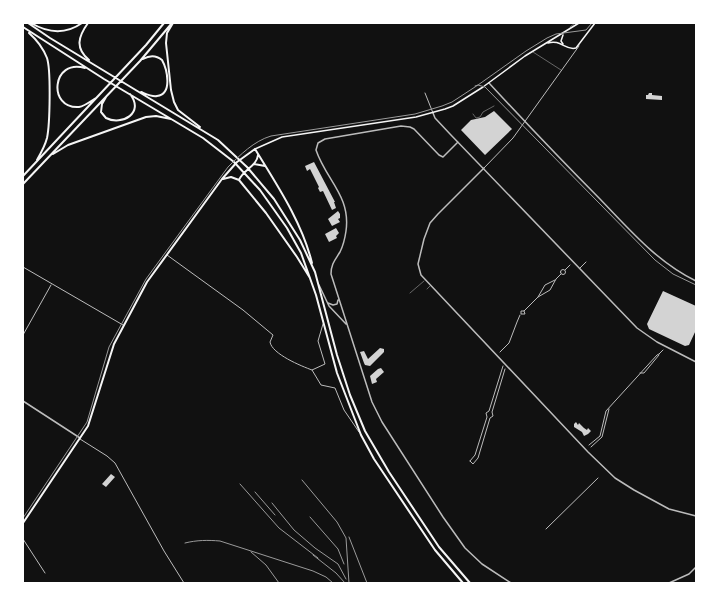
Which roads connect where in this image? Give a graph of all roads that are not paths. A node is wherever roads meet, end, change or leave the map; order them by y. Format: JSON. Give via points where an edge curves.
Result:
{"nodes":[{"id":1,"x":29,"y":23,"type":"edge"},
{"id":2,"x":82,"y":23,"type":"edge"},
{"id":3,"x":88,"y":23,"type":"edge"},
{"id":4,"x":163,"y":23,"type":"edge"},
{"id":5,"x":172,"y":23,"type":"edge"},
{"id":6,"x":575,"y":23,"type":"edge"},
{"id":7,"x":579,"y":23,"type":"edge"},
{"id":8,"x":594,"y":24,"type":"edge"},
{"id":9,"x":23,"y":27,"type":"edge"},
{"id":10,"x":26,"y":29,"type":"junction"},
{"id":11,"x":569,"y":29,"type":"junction"},
{"id":12,"x":564,"y":33,"type":"junction"},
{"id":13,"x":543,"y":45,"type":"junction"},
{"id":14,"x":564,"y":46,"type":"junction"},
{"id":15,"x":579,"y":46,"type":"junction"},
{"id":16,"x":569,"y":48,"type":"junction"},
{"id":17,"x":531,"y":52,"type":"junction"},
{"id":18,"x":575,"y":52,"type":"junction"},
{"id":19,"x":140,"y":61,"type":"junction"},
{"id":20,"x":94,"y":65,"type":"junction"},
{"id":21,"x":90,"y":70,"type":"junction"},
{"id":22,"x":561,"y":70,"type":"junction"},
{"id":23,"x":488,"y":83,"type":"junction"},
{"id":24,"x":134,"y":89,"type":"junction"},
{"id":25,"x":425,"y":92,"type":"dead end"},
{"id":26,"x":129,"y":93,"type":"junction"},
{"id":27,"x":107,"y":95,"type":"junction"},
{"id":28,"x":98,"y":97,"type":"junction"},
{"id":29,"x":494,"y":106,"type":"dead end"},
{"id":30,"x":433,"y":113,"type":"junction"},
{"id":31,"x":473,"y":114,"type":"dead end"},
{"id":32,"x":175,"y":120,"type":"junction"},
{"id":33,"x":525,"y":122,"type":"junction"},
{"id":34,"x":207,"y":133,"type":"junction"},
{"id":35,"x":458,"y":142,"type":"junction"},
{"id":36,"x":255,"y":149,"type":"junction"},
{"id":37,"x":258,"y":154,"type":"junction"},
{"id":38,"x":49,"y":157,"type":"junction"},
{"id":39,"x":36,"y":162,"type":"junction"},
{"id":40,"x":253,"y":164,"type":"junction"},
{"id":41,"x":266,"y":167,"type":"junction"},
{"id":42,"x":484,"y":168,"type":"junction"},
{"id":43,"x":23,"y":176,"type":"edge"},
{"id":44,"x":222,"y":179,"type":"junction"},
{"id":45,"x":239,"y":180,"type":"junction"},
{"id":46,"x":23,"y":184,"type":"edge"},
{"id":47,"x":167,"y":255,"type":"junction"},
{"id":48,"x":586,"y":262,"type":"dead end"},
{"id":49,"x":570,"y":265,"type":"dead end"},
{"id":50,"x":23,"y":267,"type":"edge"},
{"id":51,"x":580,"y":268,"type":"junction"},
{"id":52,"x":565,"y":270,"type":"junction"},
{"id":53,"x":315,"y":272,"type":"junction"},
{"id":54,"x":561,"y":274,"type":"junction"},
{"id":55,"x":425,"y":280,"type":"junction"},
{"id":56,"x":556,"y":280,"type":"junction"},
{"id":57,"x":696,"y":281,"type":"edge"},
{"id":58,"x":318,"y":282,"type":"junction"},
{"id":59,"x":51,"y":284,"type":"junction"},
{"id":60,"x":313,"y":284,"type":"junction"},
{"id":61,"x":430,"y":286,"type":"junction"},
{"id":62,"x":427,"y":289,"type":"dead end"},
{"id":63,"x":410,"y":293,"type":"dead end"},
{"id":64,"x":538,"y":297,"type":"junction"},
{"id":65,"x":338,"y":298,"type":"junction"},
{"id":66,"x":326,"y":302,"type":"junction"},
{"id":67,"x":524,"y":311,"type":"junction"},
{"id":68,"x":521,"y":314,"type":"junction"},
{"id":69,"x":323,"y":321,"type":"junction"},
{"id":70,"x":124,"y":325,"type":"junction"},
{"id":71,"x":347,"y":326,"type":"junction"},
{"id":72,"x":23,"y":335,"type":"edge"},
{"id":73,"x":663,"y":350,"type":"dead end"},
{"id":74,"x":500,"y":352,"type":"dead end"},
{"id":75,"x":696,"y":362,"type":"edge"},
{"id":76,"x":503,"y":366,"type":"dead end"},
{"id":77,"x":505,"y":368,"type":"dead end"},
{"id":78,"x":312,"y":370,"type":"junction"},
{"id":79,"x":23,"y":401,"type":"edge"},
{"id":80,"x":609,"y":408,"type":"junction"},
{"id":81,"x":489,"y":411,"type":"junction"},
{"id":82,"x":492,"y":412,"type":"junction"},
{"id":83,"x":487,"y":417,"type":"junction"},
{"id":84,"x":490,"y":418,"type":"junction"},
{"id":85,"x":361,"y":435,"type":"junction"},
{"id":86,"x":80,"y":438,"type":"junction"},
{"id":87,"x":589,"y":445,"type":"dead end"},
{"id":88,"x":591,"y":447,"type":"dead end"},
{"id":89,"x":598,"y":478,"type":"dead end"},
{"id":90,"x":696,"y":516,"type":"edge"},
{"id":91,"x":23,"y":523,"type":"edge"},
{"id":92,"x":546,"y":529,"type":"dead end"},
{"id":93,"x":23,"y":538,"type":"edge"},
{"id":94,"x":696,"y":567,"type":"edge"},
{"id":95,"x":44,"y":573,"type":"dead end"},
{"id":96,"x":184,"y":583,"type":"edge"},
{"id":97,"x":463,"y":583,"type":"edge"},
{"id":98,"x":470,"y":583,"type":"edge"},
{"id":99,"x":511,"y":583,"type":"edge"},
{"id":100,"x":669,"y":583,"type":"edge"}],
"edges":[{"from":1,"to":2,"type":"main road","via":[[58,32]]},
{"from":1,"to":20,"type":"main road"},
{"from":3,"to":20,"type":"main road","via":[[81,34],[79,44],[83,54]]},
{"from":4,"to":28,"type":"main road"},
{"from":5,"to":19,"type":"main road"},
{"from":5,"to":34,"type":"main road","via":[[166,42],[173,99],[178,110]]},
{"from":6,"to":11,"type":"lane","via":[[570,25]]},
{"from":7,"to":11,"type":"main road"},
{"from":8,"to":15,"type":"main road"},
{"from":9,"to":10,"type":"main road"},
{"from":10,"to":21,"type":"main road"},
{"from":10,"to":39,"type":"main road","via":[[41,46],[48,62],[47,136]]},
{"from":11,"to":12,"type":"main road"},
{"from":12,"to":13,"type":"main road"},
{"from":12,"to":14,"type":"main road","via":[[561,38]]},
{"from":13,"to":14,"type":"main road","via":[[554,41]]},
{"from":13,"to":17,"type":"main road"},
{"from":14,"to":16,"type":"main road"},
{"from":15,"to":16,"type":"main road"},
{"from":15,"to":18,"type":"street"},
{"from":16,"to":18,"type":"street"},
{"from":17,"to":22,"type":"lane"},
{"from":17,"to":23,"type":"main road"},
{"from":18,"to":22,"type":"street"},
{"from":19,"to":24,"type":"main road","via":[[150,56],[157,56],[162,60],[166,69],[167,87],[162,94],[155,97]]},
{"from":19,"to":27,"type":"main road"},
{"from":20,"to":24,"type":"main road"},
{"from":21,"to":26,"type":"main road"},
{"from":21,"to":28,"type":"main road","via":[[77,66],[67,69],[60,75],[58,92],[69,105],[78,107]]},
{"from":22,"to":33,"type":"street"},
{"from":23,"to":30,"type":"main road","via":[[453,106]]},
{"from":23,"to":33,"type":"street"},
{"from":24,"to":34,"type":"main road"},
{"from":25,"to":30,"type":"street"},
{"from":26,"to":27,"type":"main road","via":[[135,101],[134,110],[130,116],[115,121],[105,118],[101,112]]},
{"from":26,"to":32,"type":"main road"},
{"from":27,"to":38,"type":"main road"},
{"from":28,"to":39,"type":"main road"},
{"from":29,"to":31,"type":"lane","via":[[483,112],[480,117],[476,118]]},
{"from":30,"to":35,"type":"street"},
{"from":30,"to":36,"type":"main road","via":[[282,137]]},
{"from":32,"to":38,"type":"main road","via":[[156,116],[146,118],[68,145]]},
{"from":32,"to":60,"type":"main road","via":[[224,154],[250,179],[290,233]]},
{"from":33,"to":42,"type":"street"},
{"from":33,"to":57,"type":"street","via":[[651,251],[674,269]]},
{"from":34,"to":53,"type":"main road","via":[[255,175],[274,199],[306,250]]},
{"from":35,"to":42,"type":"street"},
{"from":35,"to":65,"type":"street","via":[[443,157],[414,129],[401,126],[325,139],[318,143],[316,150],[345,206],[347,224],[344,240],[331,266]]},
{"from":36,"to":37,"type":"main road"},
{"from":36,"to":44,"type":"main road","via":[[237,162]]},
{"from":37,"to":40,"type":"main road"},
{"from":37,"to":41,"type":"main road"},
{"from":38,"to":46,"type":"main road"},
{"from":39,"to":43,"type":"main road"},
{"from":40,"to":41,"type":"main road"},
{"from":40,"to":45,"type":"main road"},
{"from":41,"to":53,"type":"main road","via":[[302,232]]},
{"from":42,"to":51,"type":"street"},
{"from":42,"to":55,"type":"street","via":[[432,220],[418,264]]},
{"from":44,"to":45,"type":"main road","via":[[228,177]]},
{"from":44,"to":47,"type":"main road"},
{"from":45,"to":60,"type":"main road","via":[[266,213]]},
{"from":47,"to":70,"type":"main road","via":[[147,282]]},
{"from":47,"to":78,"type":"street","via":[[273,335],[270,342],[272,348],[300,366]]},
{"from":48,"to":51,"type":"street"},
{"from":49,"to":52,"type":"street"},
{"from":50,"to":59,"type":"street"},
{"from":51,"to":75,"type":"street","via":[[647,336]]},
{"from":52,"to":54,"type":"street","via":[[561,270]]},
{"from":52,"to":54,"type":"street","via":[[565,274]]},
{"from":53,"to":58,"type":"main road"},
{"from":54,"to":56,"type":"street"},
{"from":55,"to":61,"type":"street"},
{"from":55,"to":63,"type":"lane"},
{"from":56,"to":64,"type":"street","via":[[550,290]]},
{"from":56,"to":64,"type":"street","via":[[545,285]]},
{"from":58,"to":66,"type":"street"},
{"from":58,"to":98,"type":"main road","via":[[336,355],[365,431],[389,472],[446,556]]},
{"from":59,"to":70,"type":"street"},
{"from":59,"to":72,"type":"street"},
{"from":60,"to":69,"type":"main road"},
{"from":61,"to":62,"type":"lane"},
{"from":61,"to":90,"type":"street","via":[[615,478],[669,509]]},
{"from":64,"to":67,"type":"street"},
{"from":65,"to":66,"type":"street","via":[[337,304]]},
{"from":65,"to":71,"type":"street"},
{"from":66,"to":71,"type":"street"},
{"from":67,"to":68,"type":"street","via":[[520,311]]},
{"from":67,"to":68,"type":"street","via":[[525,314]]},
{"from":68,"to":74,"type":"street","via":[[509,343]]},
{"from":69,"to":78,"type":"street","via":[[318,341],[325,364]]},
{"from":69,"to":85,"type":"main road","via":[[337,373]]},
{"from":70,"to":86,"type":"main road","via":[[111,352],[88,426]]},
{"from":71,"to":99,"type":"street","via":[[372,402],[389,435],[465,548],[491,572]]},
{"from":73,"to":80,"type":"street"},
{"from":76,"to":81,"type":"street"},
{"from":77,"to":82,"type":"street"},
{"from":78,"to":85,"type":"street","via":[[321,386],[335,388],[344,410]]},
{"from":79,"to":86,"type":"street"},
{"from":80,"to":87,"type":"street","via":[[600,436]]},
{"from":80,"to":88,"type":"street","via":[[602,437]]},
{"from":81,"to":82,"type":"street"},
{"from":81,"to":83,"type":"street","via":[[486,413]]},
{"from":82,"to":84,"type":"street","via":[[493,416]]},
{"from":83,"to":84,"type":"street"},
{"from":83,"to":84,"type":"street","via":[[476,455],[470,461],[473,464],[478,458]]},
{"from":85,"to":97,"type":"main road","via":[[374,459],[435,550]]},
{"from":86,"to":91,"type":"main road"},
{"from":86,"to":96,"type":"street","via":[[112,460]]},
{"from":89,"to":92,"type":"street"},
{"from":93,"to":95,"type":"street"},
{"from":94,"to":100,"type":"street","via":[[689,574]]}]}
